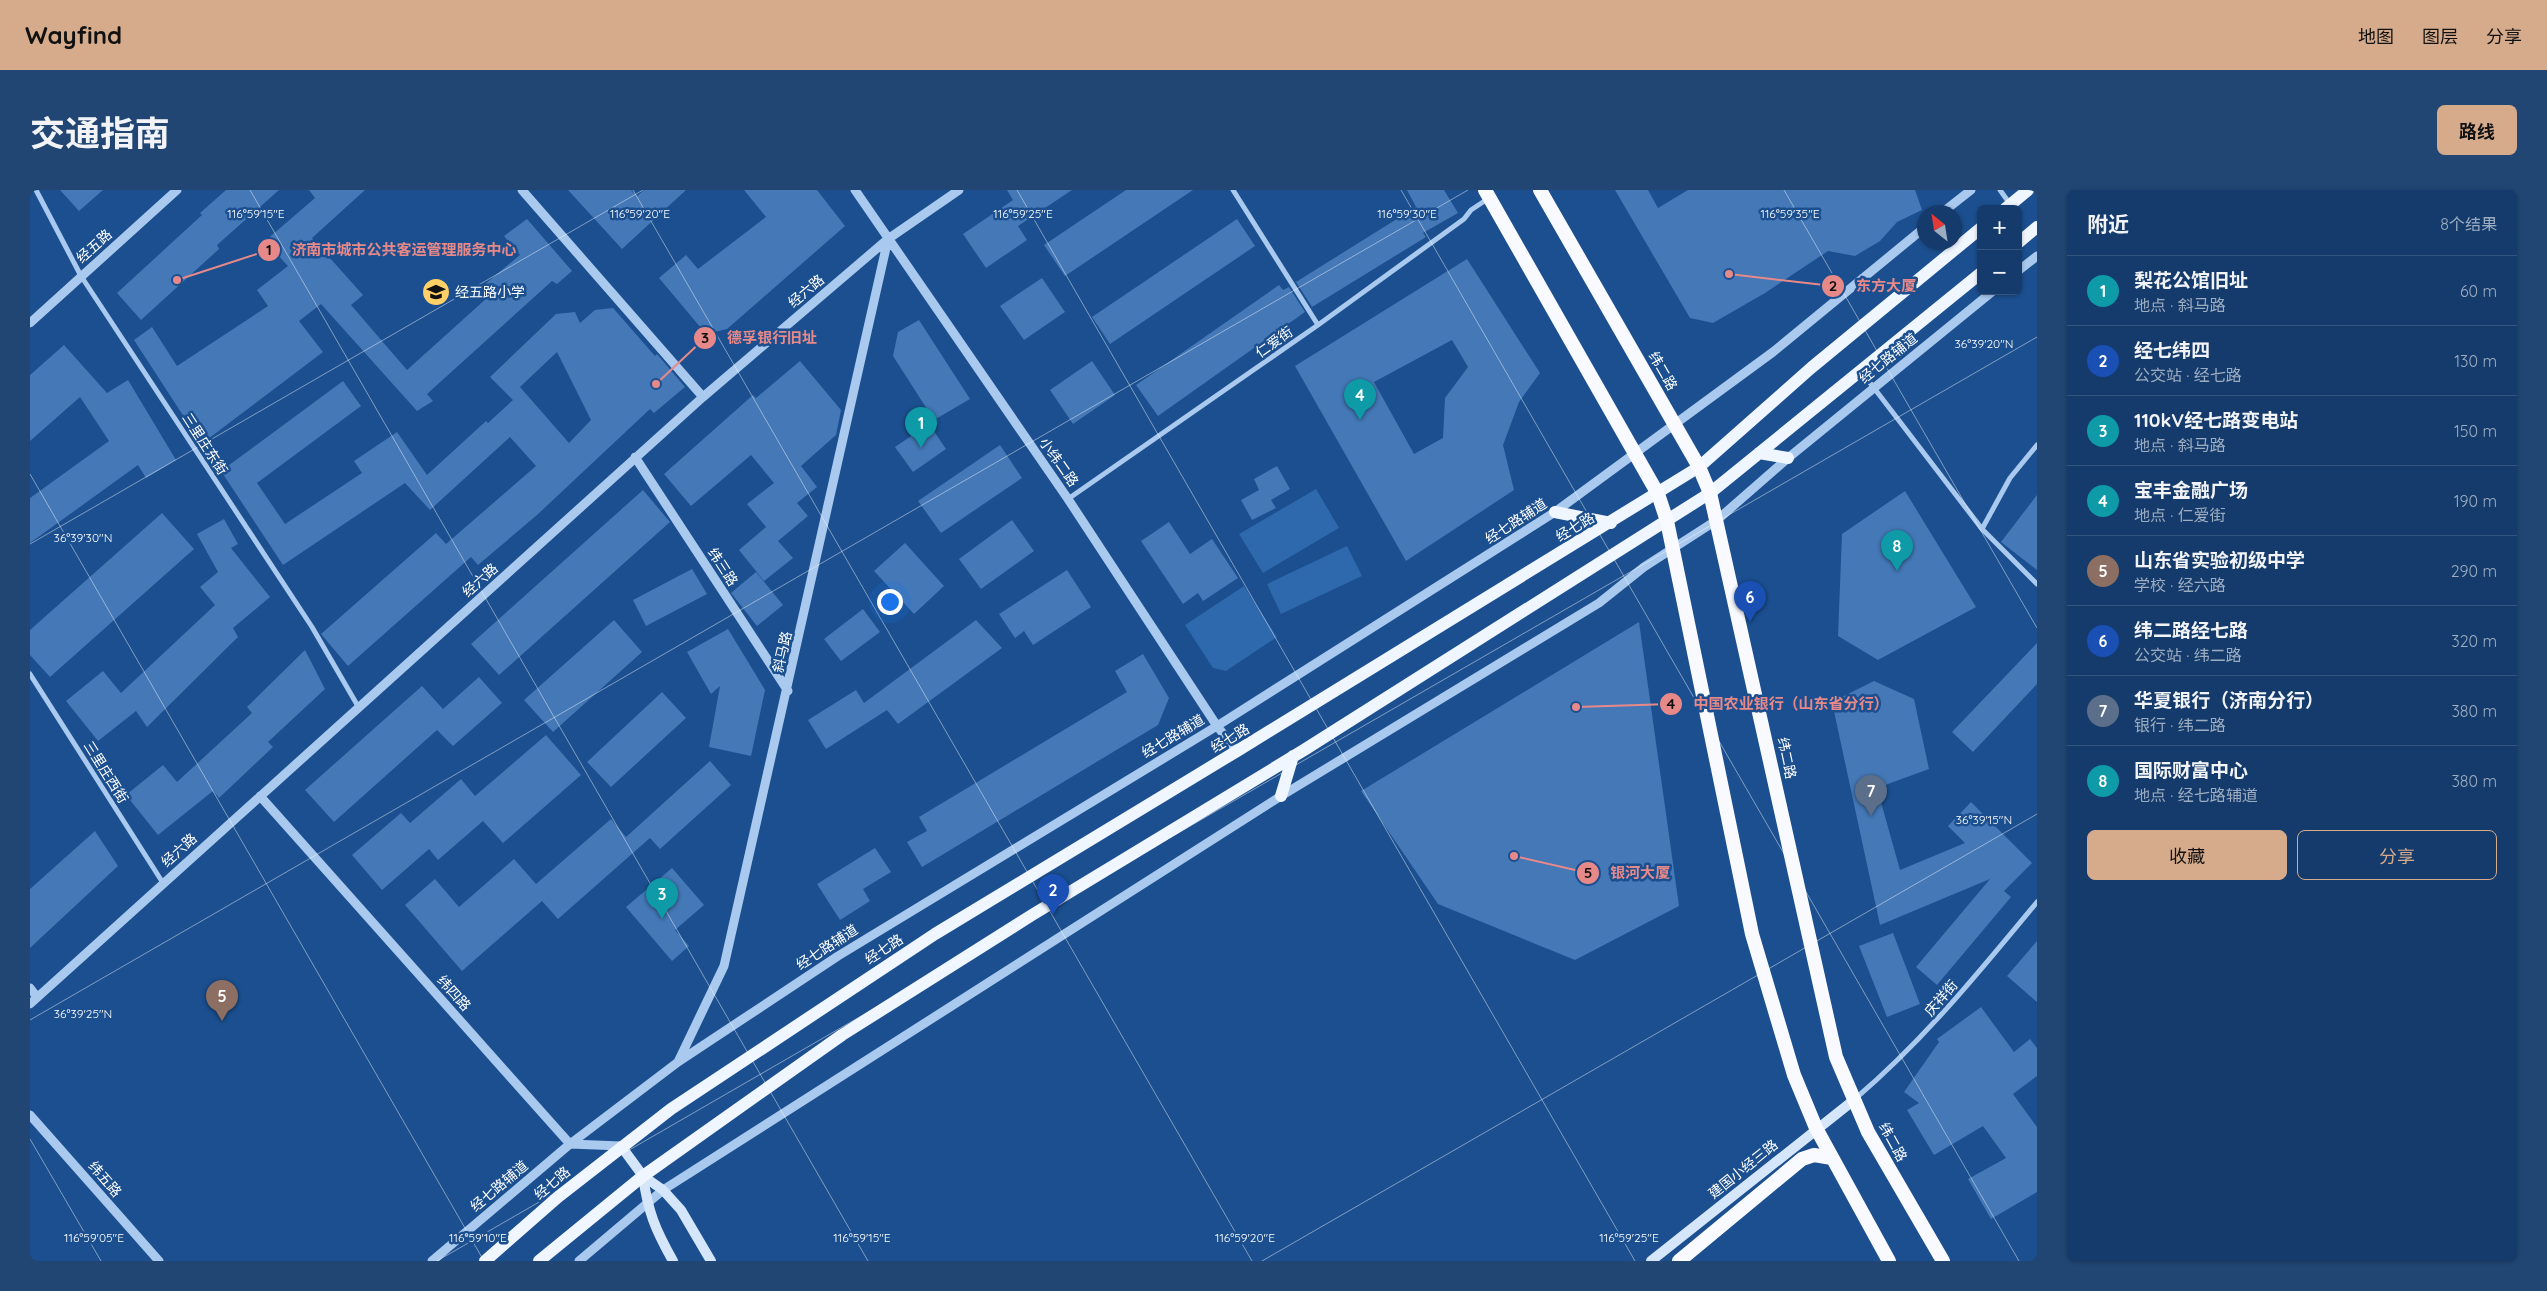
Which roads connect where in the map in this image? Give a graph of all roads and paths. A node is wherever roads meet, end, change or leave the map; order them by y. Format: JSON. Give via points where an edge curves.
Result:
{"nodes":[{"id":1,"x":36,"y":190,"type":"edge"},
{"id":2,"x":177,"y":190,"type":"edge"},
{"id":3,"x":522,"y":190,"type":"edge"},
{"id":4,"x":855,"y":190,"type":"edge"},
{"id":5,"x":959,"y":190,"type":"edge"},
{"id":6,"x":1233,"y":190,"type":"edge"},
{"id":7,"x":1540,"y":190,"type":"edge"},
{"id":8,"x":1971,"y":190,"type":"edge"},
{"id":9,"x":2000,"y":190,"type":"edge"},
{"id":10,"x":2028,"y":190,"type":"edge"},
{"id":11,"x":1487,"y":194,"type":"edge"},
{"id":12,"x":1952,"y":205,"type":"edge"},
{"id":13,"x":2008,"y":205,"type":"edge"},
{"id":14,"x":2009,"y":205,"type":"edge"},
{"id":15,"x":2037,"y":227,"type":"edge"},
{"id":16,"x":1977,"y":231,"type":"edge"},
{"id":17,"x":1917,"y":234,"type":"edge"},
{"id":18,"x":888,"y":239,"type":"junction"},
{"id":19,"x":2022,"y":240,"type":"edge"},
{"id":20,"x":2037,"y":256,"type":"edge"},
{"id":21,"x":2022,"y":268,"type":"edge"},
{"id":22,"x":81,"y":276,"type":"junction"},
{"id":23,"x":1977,"y":276,"type":"edge"},
{"id":24,"x":1989,"y":295,"type":"edge"},
{"id":25,"x":30,"y":323,"type":"edge"},
{"id":26,"x":1318,"y":325,"type":"junction"},
{"id":27,"x":1860,"y":370,"type":"junction"},
{"id":28,"x":1874,"y":388,"type":"junction"},
{"id":29,"x":703,"y":397,"type":"junction"},
{"id":30,"x":1675,"y":425,"type":"junction"},
{"id":31,"x":2037,"y":445,"type":"edge"},
{"id":32,"x":1634,"y":453,"type":"junction"},
{"id":33,"x":1759,"y":453,"type":"junction"},
{"id":34,"x":635,"y":457,"type":"junction"},
{"id":35,"x":1788,"y":458,"type":"junction"},
{"id":36,"x":1699,"y":467,"type":"junction"},
{"id":37,"x":1710,"y":493,"type":"junction"},
{"id":38,"x":1658,"y":494,"type":"junction"},
{"id":39,"x":1068,"y":499,"type":"junction"},
{"id":40,"x":1555,"y":512,"type":"junction"},
{"id":41,"x":1717,"y":520,"type":"junction"},
{"id":42,"x":1667,"y":521,"type":"junction"},
{"id":43,"x":1611,"y":522,"type":"junction"},
{"id":44,"x":1982,"y":529,"type":"junction"},
{"id":45,"x":1673,"y":548,"type":"junction"},
{"id":46,"x":2037,"y":584,"type":"edge"},
{"id":47,"x":30,"y":674,"type":"edge"},
{"id":48,"x":788,"y":691,"type":"junction"},
{"id":49,"x":359,"y":708,"type":"junction"},
{"id":50,"x":1217,"y":726,"type":"junction"},
{"id":51,"x":1237,"y":751,"type":"junction"},
{"id":52,"x":1293,"y":756,"type":"junction"},
{"id":53,"x":260,"y":796,"type":"junction"},
{"id":54,"x":1281,"y":796,"type":"junction"},
{"id":55,"x":163,"y":883,"type":"junction"},
{"id":56,"x":2037,"y":902,"type":"edge"},
{"id":57,"x":30,"y":988,"type":"edge"},
{"id":58,"x":37,"y":997,"type":"junction"},
{"id":59,"x":30,"y":1004,"type":"edge"},
{"id":60,"x":678,"y":1062,"type":"junction"},
{"id":61,"x":1854,"y":1100,"type":"junction"},
{"id":62,"x":30,"y":1115,"type":"edge"},
{"id":63,"x":1816,"y":1128,"type":"junction"},
{"id":64,"x":570,"y":1144,"type":"junction"},
{"id":65,"x":621,"y":1146,"type":"junction"},
{"id":66,"x":1832,"y":1158,"type":"junction"},
{"id":67,"x":643,"y":1176,"type":"junction"},
{"id":68,"x":663,"y":1190,"type":"junction"},
{"id":69,"x":646,"y":1203,"type":"junction"},
{"id":70,"x":159,"y":1261,"type":"edge"},
{"id":71,"x":432,"y":1261,"type":"edge"},
{"id":72,"x":485,"y":1261,"type":"edge"},
{"id":73,"x":539,"y":1261,"type":"edge"},
{"id":74,"x":579,"y":1261,"type":"edge"},
{"id":75,"x":674,"y":1261,"type":"edge"},
{"id":76,"x":711,"y":1261,"type":"edge"},
{"id":77,"x":1651,"y":1261,"type":"edge"},
{"id":78,"x":1679,"y":1261,"type":"edge"},
{"id":79,"x":1889,"y":1261,"type":"edge"},
{"id":80,"x":1942,"y":1261,"type":"edge"}],
"edges":[{"from":1,"to":22,"type":"street","name":"三里庄东街"},
{"from":2,"to":22,"type":"street","name":"经五路"},
{"from":3,"to":29,"type":"street"},
{"from":4,"to":18,"type":"street","name":"小纬二路"},
{"from":5,"to":18,"type":"street","name":"经六路"},
{"from":6,"to":26,"type":"street"},
{"from":7,"to":30,"type":"highway","name":"纬二路"},
{"from":8,"to":12,"type":"street"},
{"from":9,"to":13,"type":"street"},
{"from":10,"to":14,"type":"main road"},
{"from":11,"to":26,"type":"street","name":"仁爱街","via":[[1464,219]]},
{"from":11,"to":32,"type":"highway"},
{"from":15,"to":19,"type":"main road"},
{"from":16,"to":36,"type":"main road","name":"经七路","via":[[1811,368]]},
{"from":17,"to":30,"type":"street","name":"经七路辅道","via":[[1773,352]]},
{"from":18,"to":29,"type":"street","name":"经六路"},
{"from":18,"to":39,"type":"street","name":"小纬二路"},
{"from":18,"to":48,"type":"street","name":"斜马路"},
{"from":20,"to":21,"type":"street"},
{"from":22,"to":25,"type":"street","name":"经五路"},
{"from":22,"to":49,"type":"street","name":"三里庄东街","via":[[312,628]]},
{"from":23,"to":27,"type":"main road"},
{"from":24,"to":28,"type":"street","name":"经七路辅道"},
{"from":26,"to":39,"type":"street","name":"仁爱街"},
{"from":27,"to":28,"type":"street"},
{"from":27,"to":33,"type":"main road"},
{"from":28,"to":35,"type":"street","name":"经七路辅道"},
{"from":28,"to":44,"type":"street"},
{"from":29,"to":34,"type":"street","name":"经六路"},
{"from":30,"to":32,"type":"street","name":"经七路辅道"},
{"from":30,"to":36,"type":"highway","name":"纬二路"},
{"from":31,"to":44,"type":"street","via":[[2010,478]]},
{"from":32,"to":38,"type":"highway"},
{"from":32,"to":40,"type":"street","name":"经七路辅道"},
{"from":33,"to":35,"type":"main road"},
{"from":33,"to":37,"type":"main road"},
{"from":34,"to":48,"type":"street","name":"纬三路"},
{"from":34,"to":49,"type":"street","name":"经六路"},
{"from":35,"to":41,"type":"street","name":"经七路辅道"},
{"from":36,"to":37,"type":"highway","name":"纬二路"},
{"from":36,"to":38,"type":"main road","name":"经七路"},
{"from":37,"to":41,"type":"highway","name":"纬二路"},
{"from":37,"to":42,"type":"main road"},
{"from":38,"to":42,"type":"highway"},
{"from":38,"to":43,"type":"main road","name":"经七路"},
{"from":39,"to":50,"type":"street","name":"小纬二路"},
{"from":40,"to":43,"type":"main road"},
{"from":40,"to":50,"type":"street","name":"经七路辅道"},
{"from":41,"to":45,"type":"street","name":"经七路辅道"},
{"from":41,"to":61,"type":"highway","name":"纬二路","via":[[1816,973],[1836,1057]]},
{"from":42,"to":45,"type":"highway"},
{"from":42,"to":52,"type":"main road"},
{"from":43,"to":51,"type":"main road","name":"经七路"},
{"from":44,"to":46,"type":"street"},
{"from":45,"to":54,"type":"street","name":"经七路辅道","via":[[1599,603]]},
{"from":45,"to":63,"type":"highway","via":[[1752,934],[1794,1075]]},
{"from":47,"to":55,"type":"street","name":"三里庄西街"},
{"from":48,"to":60,"type":"street","name":"斜马路","via":[[724,966]]},
{"from":49,"to":53,"type":"street","name":"经六路"},
{"from":50,"to":51,"type":"street","name":"小纬二路"},
{"from":50,"to":60,"type":"street","name":"经七路辅道","via":[[838,956]]},
{"from":51,"to":65,"type":"main road","name":"经七路","via":[[935,934]]},
{"from":52,"to":54,"type":"main road"},
{"from":52,"to":67,"type":"main road","via":[[842,1035]]},
{"from":53,"to":55,"type":"street","name":"经六路"},
{"from":53,"to":64,"type":"street","name":"纬四路"},
{"from":54,"to":68,"type":"street","name":"经七路辅道"},
{"from":55,"to":58,"type":"street","name":"经六路"},
{"from":56,"to":61,"type":"street","name":"庆祥街","via":[[1910,1049]]},
{"from":57,"to":58,"type":"street"},
{"from":58,"to":59,"type":"street","name":"经六路"},
{"from":60,"to":64,"type":"street","name":"经七路辅道"},
{"from":61,"to":63,"type":"main road","name":"建国小经三路"},
{"from":61,"to":80,"type":"highway","name":"纬二路","via":[[1868,1132]]},
{"from":62,"to":70,"type":"street","name":"纬五路"},
{"from":63,"to":66,"type":"highway"},
{"from":63,"to":77,"type":"main road","name":"建国小经三路"},
{"from":64,"to":65,"type":"street"},
{"from":64,"to":71,"type":"street","name":"经七路辅道"},
{"from":65,"to":67,"type":"main road"},
{"from":65,"to":72,"type":"main road","name":"经七路"},
{"from":66,"to":78,"type":"highway","via":[[1814,1154],[1802,1160]]},
{"from":66,"to":79,"type":"highway"},
{"from":67,"to":68,"type":"main road"},
{"from":67,"to":69,"type":"main road"},
{"from":67,"to":73,"type":"main road"},
{"from":68,"to":69,"type":"street","name":"经七路辅道"},
{"from":68,"to":76,"type":"main road","via":[[681,1210]]},
{"from":69,"to":74,"type":"street","name":"经七路辅道"},
{"from":69,"to":75,"type":"main road","via":[[654,1227]]}]}
